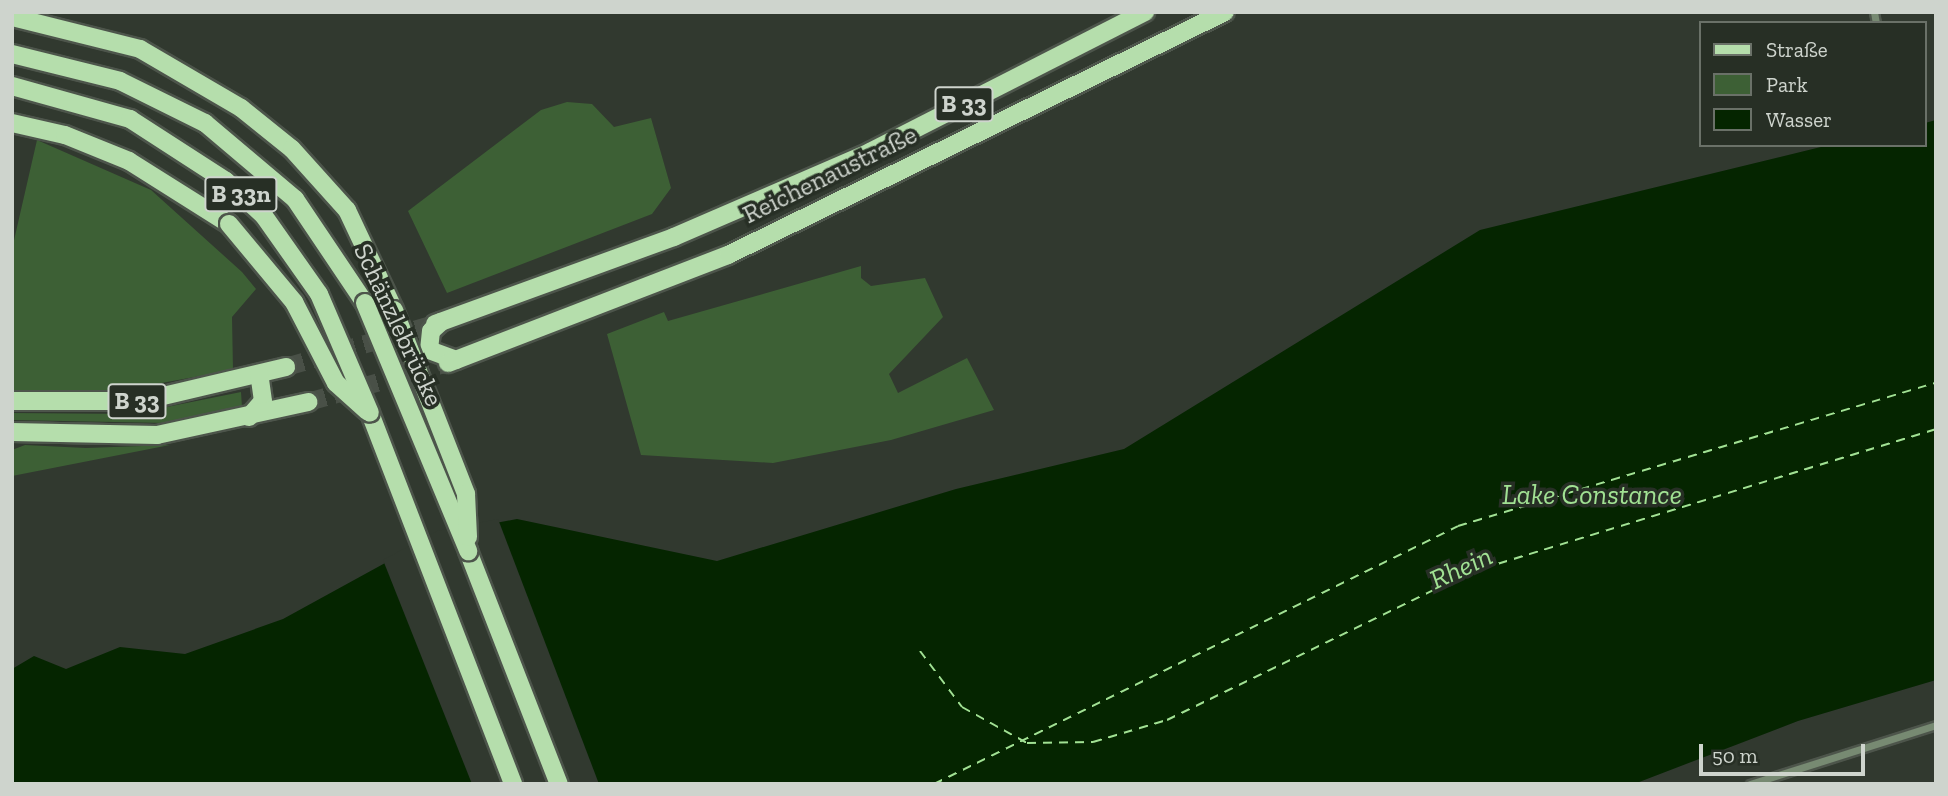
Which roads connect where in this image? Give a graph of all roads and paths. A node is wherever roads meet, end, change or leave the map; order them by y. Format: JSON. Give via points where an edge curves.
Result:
{"nodes":[{"id":1,"x":1145,"y":12,"type":"edge"},
{"id":2,"x":1226,"y":12,"type":"edge"},
{"id":3,"x":12,"y":17,"type":"edge"},
{"id":4,"x":12,"y":54,"type":"edge"},
{"id":5,"x":12,"y":86,"type":"edge"},
{"id":6,"x":12,"y":123,"type":"edge"},
{"id":7,"x":286,"y":367,"type":"tunnel mouth"},
{"id":8,"x":259,"y":374,"type":"junction"},
{"id":9,"x":12,"y":401,"type":"edge"},
{"id":10,"x":308,"y":402,"type":"tunnel mouth"},
{"id":11,"x":370,"y":414,"type":"junction"},
{"id":12,"x":249,"y":417,"type":"junction"},
{"id":13,"x":12,"y":432,"type":"edge"},
{"id":14,"x":468,"y":551,"type":"junction"},
{"id":15,"x":1936,"y":725,"type":"edge"},
{"id":16,"x":513,"y":784,"type":"edge"},
{"id":17,"x":559,"y":784,"type":"edge"},
{"id":18,"x":1750,"y":784,"type":"edge"}],
"edges":[{"from":1,"to":2,"type":"main road","name":"Reichenaustraße","number":"B 33","via":[[870,152],[657,245],[438,323],[431,331],[429,350],[452,362],[728,255],[1084,76]]},
{"from":3,"to":14,"type":"main road","number":"B 33n","bridge":true,"via":[[98,35],[195,77],[269,130],[330,189],[364,240],[415,360],[466,494]]},
{"from":4,"to":14,"type":"main road","name":"Schänzlebrücke","number":"B 33n","bridge":true,"via":[[69,65],[160,99],[247,153],[295,198],[365,303]]},
{"from":5,"to":11,"type":"main road","number":"B 33n","bridge":true,"via":[[130,119],[226,181],[264,216],[314,285]]},
{"from":6,"to":11,"type":"main road","number":"B 33n","bridge":true,"via":[[65,135],[129,161],[229,225],[294,302],[336,383]]},
{"from":7,"to":8,"type":"main road","number":"B 33"},
{"from":8,"to":9,"type":"main road","number":"B 33","via":[[142,401]]},
{"from":8,"to":12,"type":"main road","via":[[263,401]]},
{"from":10,"to":12,"type":"main road","number":"B 33"},
{"from":11,"to":16,"type":"main road","number":"B 33n"},
{"from":12,"to":13,"type":"main road","number":"B 33","via":[[120,438]]},
{"from":14,"to":17,"type":"main road","name":"Schänzlebrücke","number":"B 33n"},
{"from":15,"to":18,"type":"street"}]}
